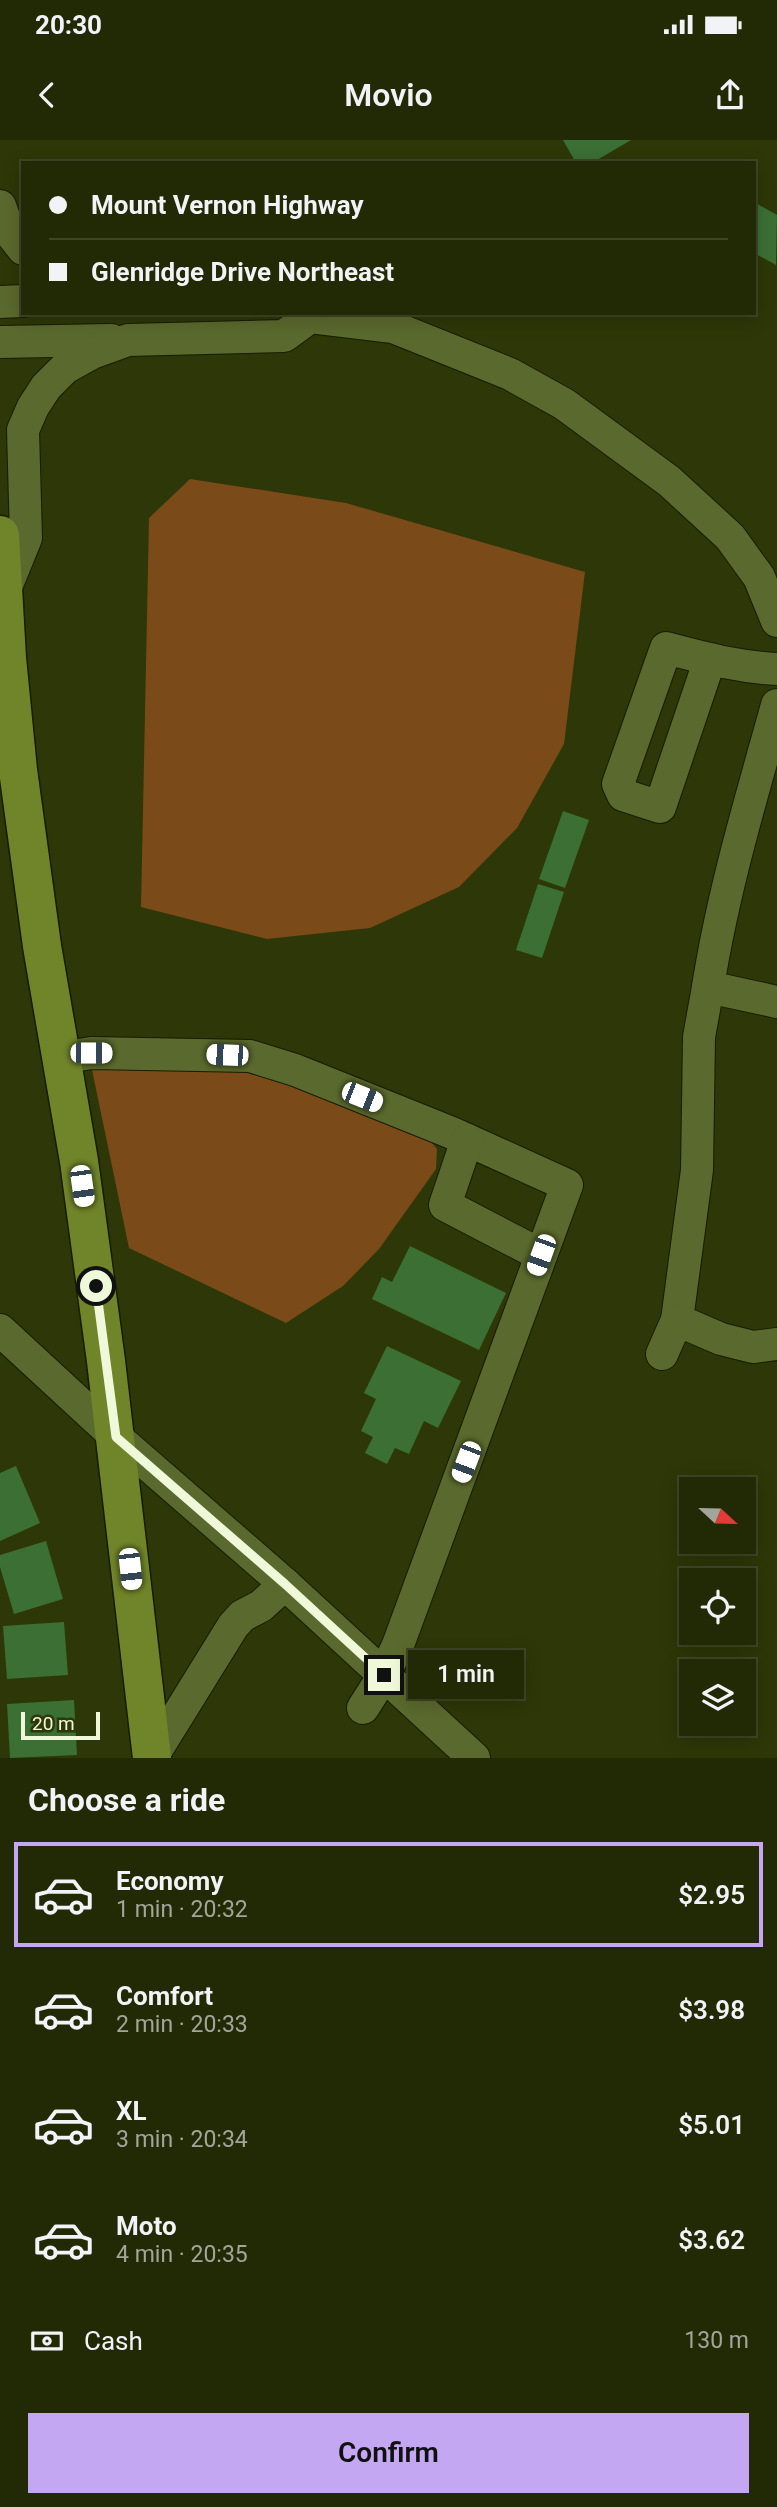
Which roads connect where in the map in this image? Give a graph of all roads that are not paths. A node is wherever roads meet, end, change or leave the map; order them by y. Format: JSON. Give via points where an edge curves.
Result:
{"nodes":[{"id":1,"x":0,"y":205,"type":"edge"},
{"id":2,"x":21,"y":246,"type":"edge"},
{"id":3,"x":21,"y":301,"type":"edge"},
{"id":4,"x":0,"y":302,"type":"edge"},
{"id":5,"x":307,"y":315,"type":"edge"},
{"id":6,"x":128,"y":340,"type":"junction"},
{"id":7,"x":0,"y":342,"type":"edge"},
{"id":8,"x":0,"y":535,"type":"edge"},
{"id":9,"x":768,"y":572,"type":"edge"},
{"id":10,"x":4,"y":593,"type":"junction"},
{"id":11,"x":777,"y":621,"type":"edge"},
{"id":12,"x":710,"y":659,"type":"junction"},
{"id":13,"x":777,"y":669,"type":"edge"},
{"id":14,"x":777,"y":705,"type":"edge"},
{"id":15,"x":708,"y":987,"type":"junction"},
{"id":16,"x":777,"y":1002,"type":"edge"},
{"id":17,"x":61,"y":1058,"type":"junction"},
{"id":18,"x":467,"y":1140,"type":"junction"},
{"id":19,"x":541,"y":1255,"type":"junction"},
{"id":20,"x":677,"y":1320,"type":"junction"},
{"id":21,"x":0,"y":1330,"type":"edge"},
{"id":22,"x":777,"y":1344,"type":"edge"},
{"id":23,"x":662,"y":1354,"type":"dead end"},
{"id":24,"x":116,"y":1437,"type":"junction"},
{"id":25,"x":285,"y":1584,"type":"junction"},
{"id":26,"x":384,"y":1675,"type":"junction"},
{"id":27,"x":363,"y":1708,"type":"dead end"},
{"id":28,"x":152,"y":1758,"type":"edge"},
{"id":29,"x":474,"y":1758,"type":"edge"}],
"edges":[{"from":1,"to":2,"type":"street","via":[[9,231]]},
{"from":3,"to":4,"type":"street"},
{"from":5,"to":6,"type":"street","via":[[284,336]]},
{"from":5,"to":9,"type":"street","via":[[393,327],[510,374],[564,404],[669,481]]},
{"from":6,"to":7,"type":"street"},
{"from":6,"to":10,"type":"street","via":[[65,368],[33,407],[23,430],[26,538]]},
{"from":8,"to":10,"type":"main road"},
{"from":9,"to":11,"type":"street"},
{"from":10,"to":17,"type":"main road","via":[[18,770]]},
{"from":12,"to":12,"type":"street","via":[[666,648],[618,784],[623,795],[660,807]]},
{"from":12,"to":13,"type":"street","via":[[744,668]]},
{"from":14,"to":15,"type":"street","via":[[730,871]]},
{"from":15,"to":16,"type":"street"},
{"from":15,"to":20,"type":"street","via":[[699,1037],[697,1170]]},
{"from":17,"to":18,"type":"street","via":[[91,1053],[250,1056]]},
{"from":17,"to":24,"type":"main road"},
{"from":18,"to":19,"type":"street","via":[[445,1205]]},
{"from":18,"to":19,"type":"street","via":[[567,1185]]},
{"from":19,"to":26,"type":"street"},
{"from":20,"to":22,"type":"street","via":[[753,1347]]},
{"from":20,"to":23,"type":"street"},
{"from":21,"to":24,"type":"street"},
{"from":24,"to":25,"type":"street"},
{"from":24,"to":28,"type":"main road"},
{"from":25,"to":26,"type":"street"},
{"from":25,"to":28,"type":"street","via":[[233,1626]]},
{"from":26,"to":27,"type":"street"},
{"from":26,"to":29,"type":"street"}]}
